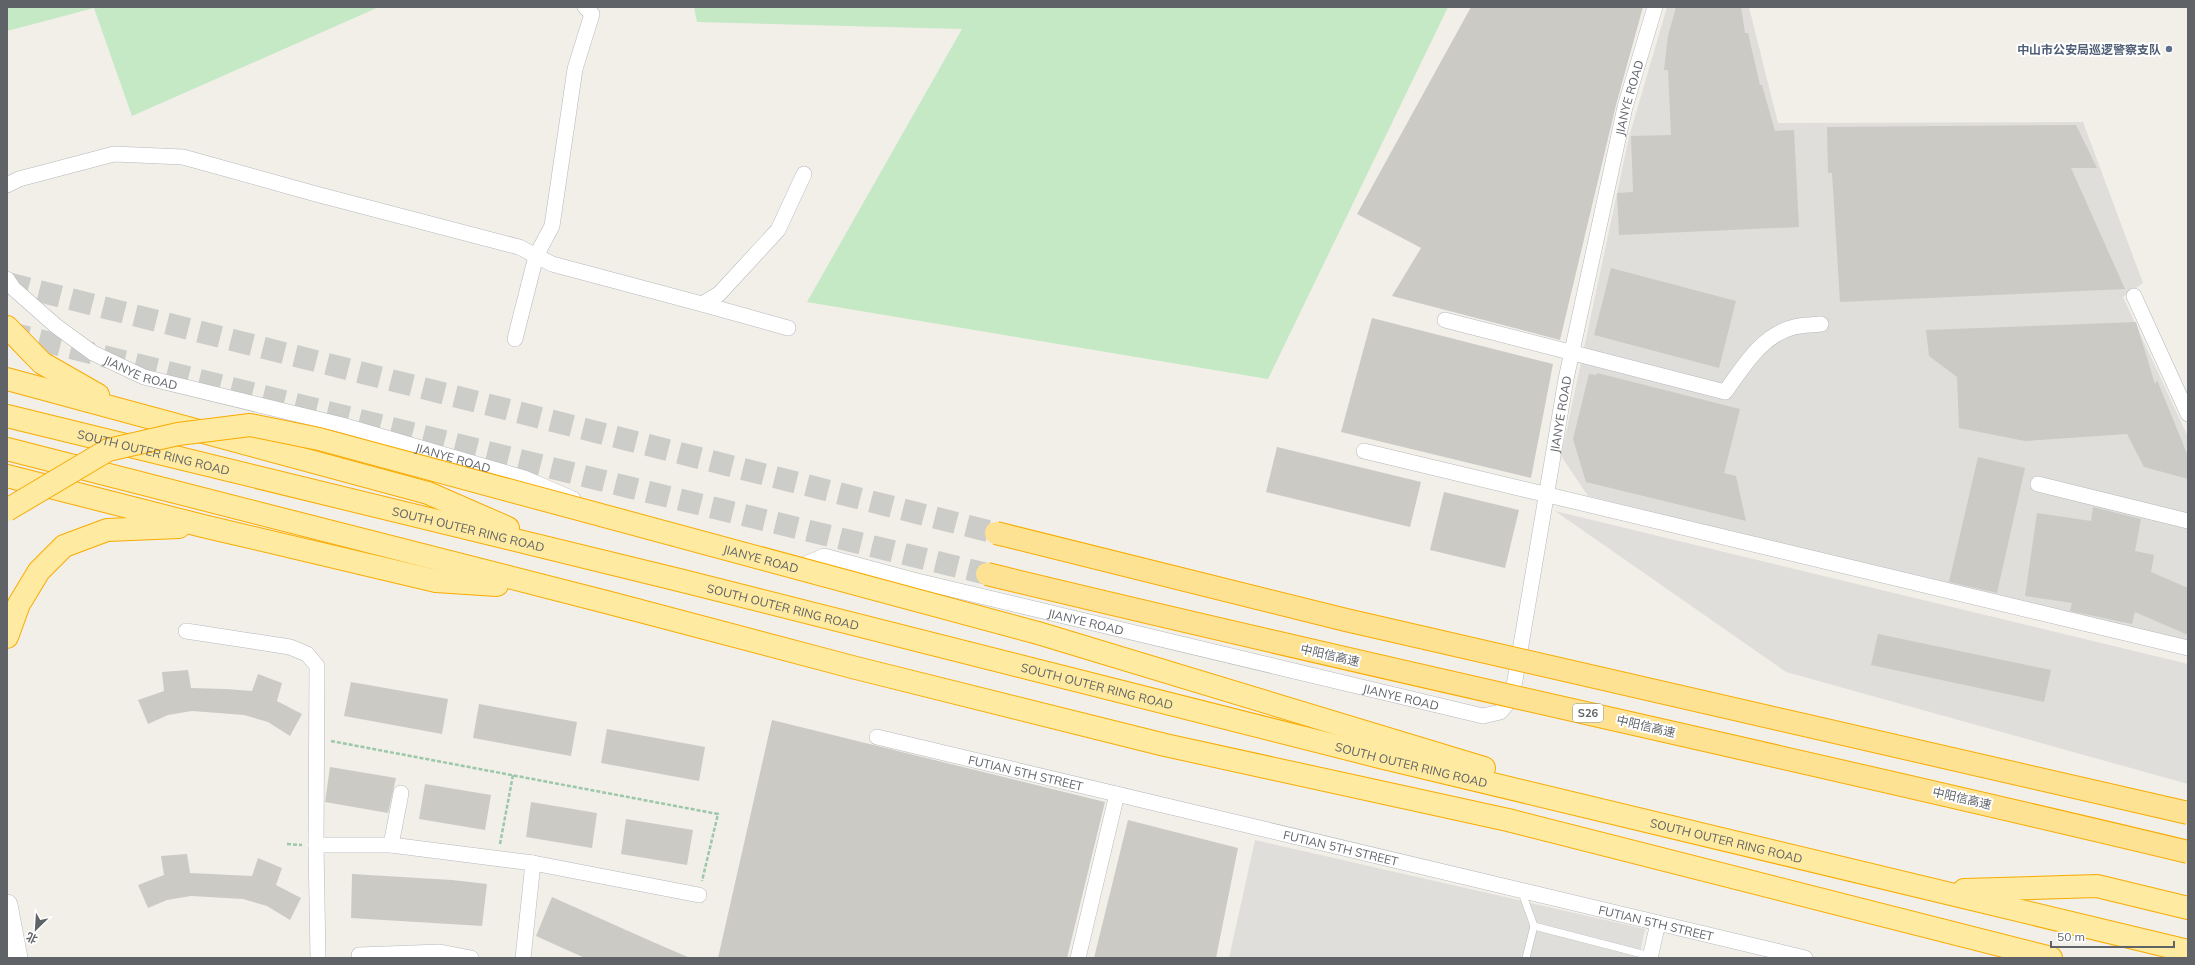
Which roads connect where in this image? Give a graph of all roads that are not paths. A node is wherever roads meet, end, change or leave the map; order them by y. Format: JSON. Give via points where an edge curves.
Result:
{"nodes":[{"id":1,"x":585,"y":7,"type":"edge"},
{"id":2,"x":1655,"y":7,"type":"edge"},
{"id":3,"x":804,"y":174,"type":"dead end"},
{"id":4,"x":7,"y":185,"type":"edge"},
{"id":5,"x":536,"y":256,"type":"junction"},
{"id":6,"x":7,"y":279,"type":"edge"},
{"id":7,"x":2134,"y":296,"type":"dead end"},
{"id":8,"x":702,"y":304,"type":"junction"},
{"id":9,"x":1445,"y":320,"type":"dead end"},
{"id":10,"x":1821,"y":324,"type":"dead end"},
{"id":11,"x":7,"y":326,"type":"edge"},
{"id":12,"x":788,"y":328,"type":"dead end"},
{"id":13,"x":515,"y":339,"type":"dead end"},
{"id":14,"x":1571,"y":353,"type":"junction"},
{"id":15,"x":7,"y":379,"type":"edge"},
{"id":16,"x":125,"y":411,"type":"junction"},
{"id":17,"x":2188,"y":414,"type":"edge"},
{"id":18,"x":7,"y":416,"type":"edge"},
{"id":19,"x":7,"y":449,"type":"edge"},
{"id":20,"x":1364,"y":451,"type":"dead end"},
{"id":21,"x":7,"y":476,"type":"edge"},
{"id":22,"x":2038,"y":484,"type":"dead end"},
{"id":23,"x":1545,"y":494,"type":"junction"},
{"id":24,"x":7,"y":510,"type":"edge"},
{"id":25,"x":2188,"y":521,"type":"edge"},
{"id":26,"x":203,"y":526,"type":"junction"},
{"id":27,"x":996,"y":533,"type":"tunnel mouth"},
{"id":28,"x":566,"y":553,"type":"junction"},
{"id":29,"x":987,"y":574,"type":"tunnel mouth"},
{"id":30,"x":547,"y":587,"type":"junction"},
{"id":31,"x":186,"y":631,"type":"dead end"},
{"id":32,"x":7,"y":637,"type":"edge"},
{"id":33,"x":2188,"y":648,"type":"edge"},
{"id":34,"x":876,"y":737,"type":"dead end"},
{"id":35,"x":401,"y":793,"type":"dead end"},
{"id":36,"x":1117,"y":794,"type":"junction"},
{"id":37,"x":2188,"y":813,"type":"edge"},
{"id":38,"x":1694,"y":832,"type":"junction"},
{"id":39,"x":391,"y":845,"type":"junction"},
{"id":40,"x":316,"y":846,"type":"junction"},
{"id":41,"x":2188,"y":852,"type":"edge"},
{"id":42,"x":533,"y":863,"type":"junction"},
{"id":43,"x":1521,"y":890,"type":"junction"},
{"id":44,"x":1935,"y":890,"type":"junction"},
{"id":45,"x":699,"y":895,"type":"road end"},
{"id":46,"x":7,"y":905,"type":"edge"},
{"id":47,"x":2188,"y":908,"type":"edge"},
{"id":48,"x":1658,"y":923,"type":"junction"},
{"id":49,"x":1534,"y":926,"type":"junction"},
{"id":50,"x":2188,"y":951,"type":"edge"},
{"id":51,"x":359,"y":955,"type":"dead end"},
{"id":52,"x":1650,"y":957,"type":"edge"},
{"id":53,"x":17,"y":958,"type":"edge"},
{"id":54,"x":318,"y":958,"type":"edge"},
{"id":55,"x":471,"y":958,"type":"edge"},
{"id":56,"x":523,"y":958,"type":"edge"},
{"id":57,"x":1078,"y":958,"type":"edge"},
{"id":58,"x":1526,"y":958,"type":"edge"},
{"id":59,"x":1805,"y":958,"type":"edge"},
{"id":60,"x":2052,"y":958,"type":"edge"}],
"edges":[{"from":1,"to":5,"type":"street","via":[[592,14],[575,69],[552,226]]},
{"from":2,"to":14,"type":"street","name":"JIANYE ROAD","via":[[1625,106]]},
{"from":3,"to":8,"type":"street","via":[[778,230],[719,294]]},
{"from":4,"to":5,"type":"street","via":[[19,179],[114,154],[183,157],[519,247]]},
{"from":5,"to":8,"type":"street","via":[[552,264]]},
{"from":5,"to":13,"type":"street"},
{"from":6,"to":23,"type":"street","name":"JIANYE ROAD","via":[[13,288],[56,326],[93,353],[144,377],[342,425],[524,478],[652,530],[777,565],[801,566],[824,556],[913,580],[1483,716],[1500,712],[1512,698]]},
{"from":7,"to":17,"type":"street"},
{"from":8,"to":12,"type":"street"},
{"from":9,"to":14,"type":"street"},
{"from":10,"to":14,"type":"street","via":[[1793,328],[1773,336],[1751,357],[1725,392]]},
{"from":11,"to":16,"type":"highway","via":[[42,363]]},
{"from":14,"to":23,"type":"street","name":"JIANYE ROAD"},
{"from":15,"to":16,"type":"highway"},
{"from":16,"to":28,"type":"highway","via":[[428,493]]},
{"from":18,"to":28,"type":"highway","name":"SOUTH OUTER RING ROAD"},
{"from":19,"to":30,"type":"highway"},
{"from":20,"to":23,"type":"street"},
{"from":21,"to":26,"type":"highway"},
{"from":22,"to":25,"type":"street"},
{"from":23,"to":33,"type":"street"},
{"from":24,"to":38,"type":"highway","bridge":true,"via":[[108,450],[178,434],[250,425],[319,439],[1038,633]]},
{"from":26,"to":30,"type":"highway","via":[[436,581]]},
{"from":26,"to":32,"type":"highway","via":[[107,530],[64,546],[39,571],[19,604]]},
{"from":27,"to":37,"type":"highway","bridge":true,"via":[[1346,620]]},
{"from":28,"to":38,"type":"highway","name":"SOUTH OUTER RING ROAD","via":[[1380,757]]},
{"from":29,"to":41,"type":"highway","name":"中阳信高速","number":"S26","bridge":true,"via":[[1196,625],[1935,791]]},
{"from":30,"to":60,"type":"highway","via":[[1165,745],[1508,820]]},
{"from":31,"to":40,"type":"street","via":[[290,647],[307,654],[317,666]]},
{"from":34,"to":36,"type":"street","name":"FUTIAN 5TH STREET"},
{"from":35,"to":39,"type":"street"},
{"from":36,"to":43,"type":"street","name":"FUTIAN 5TH STREET"},
{"from":36,"to":57,"type":"street"},
{"from":38,"to":44,"type":"highway","name":"SOUTH OUTER RING ROAD"},
{"from":39,"to":40,"type":"street"},
{"from":39,"to":42,"type":"street"},
{"from":40,"to":54,"type":"street"},
{"from":42,"to":45,"type":"street"},
{"from":42,"to":56,"type":"street"},
{"from":43,"to":48,"type":"street","name":"FUTIAN 5TH STREET"},
{"from":43,"to":49,"type":"lane"},
{"from":44,"to":47,"type":"highway","via":[[2097,886]]},
{"from":44,"to":50,"type":"highway","name":"SOUTH OUTER RING ROAD"},
{"from":46,"to":53,"type":"main road"},
{"from":48,"to":52,"type":"street"},
{"from":48,"to":59,"type":"street","name":"FUTIAN 5TH STREET"},
{"from":49,"to":52,"type":"lane"},
{"from":49,"to":58,"type":"lane"},
{"from":51,"to":55,"type":"street","via":[[440,952]]}]}
